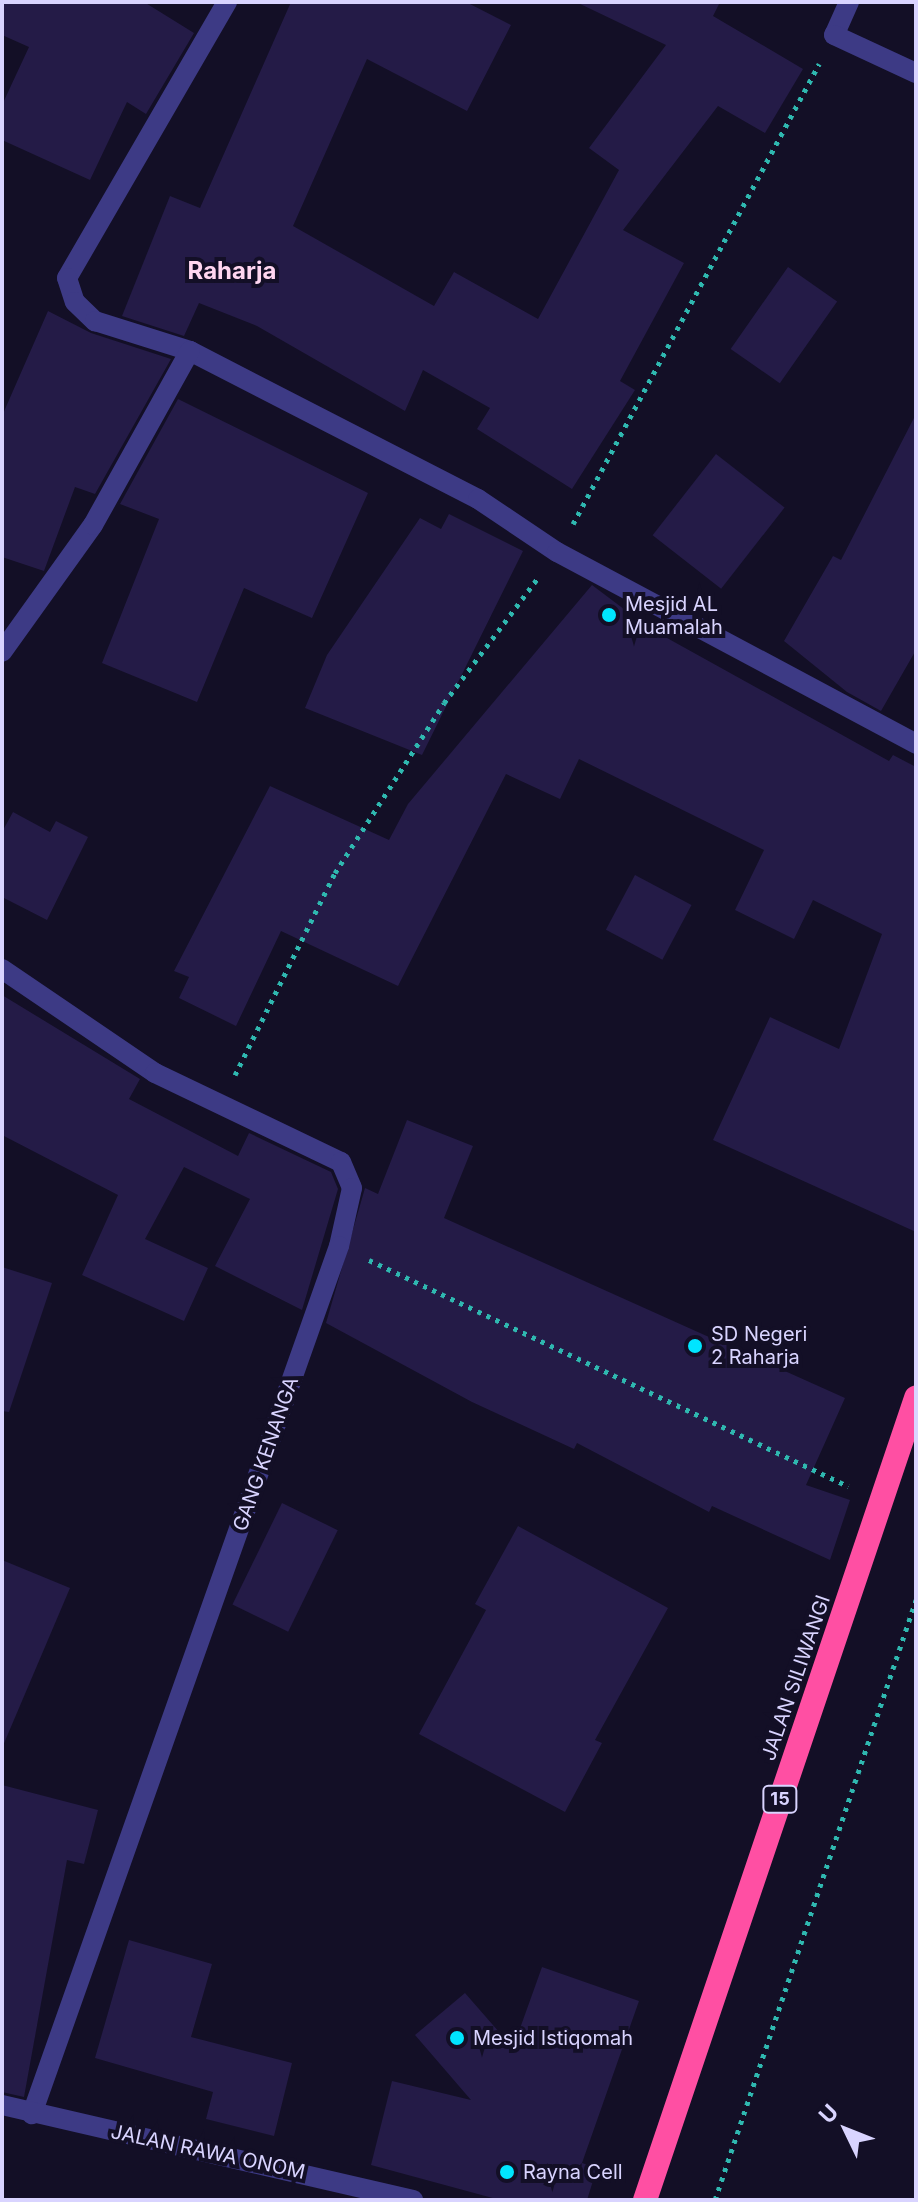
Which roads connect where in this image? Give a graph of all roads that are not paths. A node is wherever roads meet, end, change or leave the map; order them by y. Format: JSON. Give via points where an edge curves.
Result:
{"nodes":[{"id":1,"x":227,"y":2,"type":"edge"},
{"id":2,"x":849,"y":2,"type":"edge"},
{"id":3,"x":916,"y":73,"type":"edge"},
{"id":4,"x":190,"y":351,"type":"junction"},
{"id":5,"x":2,"y":652,"type":"edge"},
{"id":6,"x":916,"y":744,"type":"edge"},
{"id":7,"x":2,"y":969,"type":"edge"},
{"id":8,"x":916,"y":1398,"type":"edge"},
{"id":9,"x":2,"y":2105,"type":"edge"},
{"id":10,"x":32,"y":2114,"type":"junction"},
{"id":11,"x":413,"y":2200,"type":"edge"},
{"id":12,"x":645,"y":2200,"type":"edge"}],
"edges":[{"from":1,"to":4,"type":"street","via":[[67,278],[75,302],[95,321]]},
{"from":2,"to":3,"type":"street","via":[[834,35]]},
{"from":4,"to":5,"type":"street","via":[[101,512]]},
{"from":4,"to":6,"type":"street","via":[[478,499],[557,552]]},
{"from":7,"to":10,"type":"street","name":"GANG KENANGA","via":[[155,1073],[341,1162],[352,1188],[339,1246]]},
{"from":8,"to":12,"type":"highway","name":"JALAN SILIWANGI","number":"15"},
{"from":9,"to":10,"type":"street","name":"JALAN RAWA ONOM"},
{"from":10,"to":11,"type":"street","name":"JALAN RAWA ONOM"}]}
